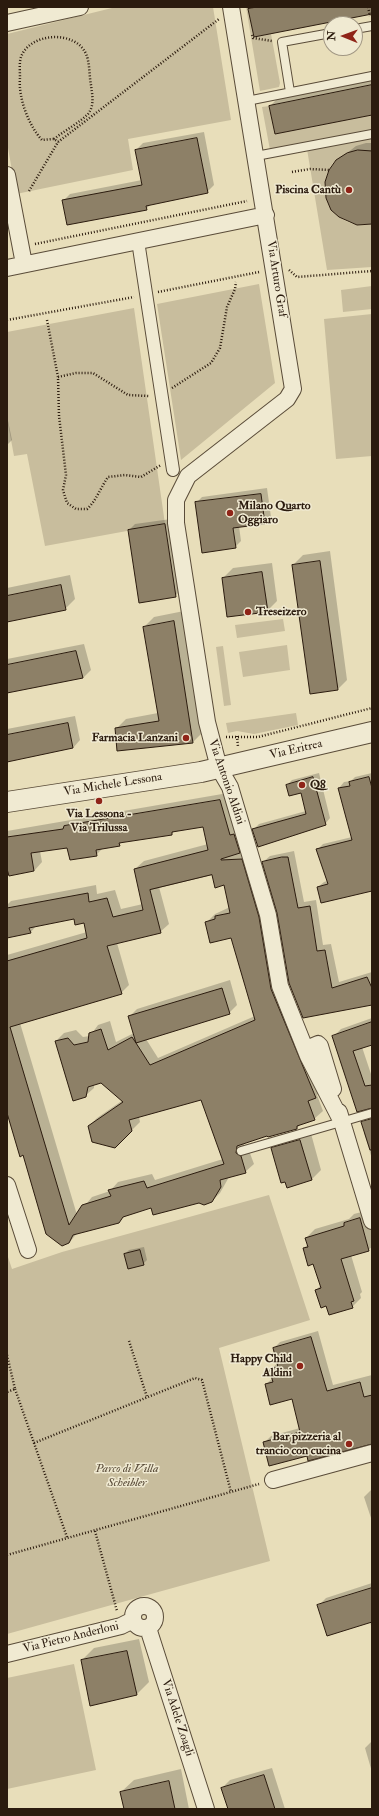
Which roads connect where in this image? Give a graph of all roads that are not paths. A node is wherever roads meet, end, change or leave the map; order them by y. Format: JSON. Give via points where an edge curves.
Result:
{"nodes":[{"id":1,"x":80,"y":7,"type":"edge"},
{"id":2,"x":231,"y":9,"type":"edge"},
{"id":3,"x":7,"y":23,"type":"edge"},
{"id":4,"x":323,"y":34,"type":"edge"},
{"id":5,"x":372,"y":76,"type":"edge"},
{"id":6,"x":290,"y":92,"type":"junction"},
{"id":7,"x":246,"y":101,"type":"junction"},
{"id":8,"x":372,"y":134,"type":"edge"},
{"id":9,"x":256,"y":156,"type":"junction"},
{"id":10,"x":7,"y":175,"type":"edge"},
{"id":11,"x":266,"y":215,"type":"junction"},
{"id":12,"x":138,"y":241,"type":"junction"},
{"id":13,"x":24,"y":264,"type":"junction"},
{"id":14,"x":7,"y":268,"type":"edge"},
{"id":15,"x":173,"y":470,"type":"dead end"},
{"id":16,"x":176,"y":500,"type":"joint"},
{"id":17,"x":372,"y":732,"type":"edge"},
{"id":18,"x":219,"y":768,"type":"junction"},
{"id":19,"x":7,"y":802,"type":"edge"},
{"id":20,"x":372,"y":1113,"type":"edge"},
{"id":21,"x":342,"y":1122,"type":"junction"},
{"id":22,"x":242,"y":1151,"type":"dead end"},
{"id":23,"x":7,"y":1185,"type":"edge"},
{"id":24,"x":372,"y":1221,"type":"edge"},
{"id":25,"x":28,"y":1250,"type":"dead end"},
{"id":26,"x":372,"y":1453,"type":"edge"},
{"id":27,"x":273,"y":1480,"type":"road end"},
{"id":28,"x":148,"y":1628,"type":"joint"},
{"id":29,"x":7,"y":1654,"type":"edge"},
{"id":30,"x":206,"y":1809,"type":"edge"}],
"edges":[{"from":1,"to":3,"type":"street"},
{"from":2,"to":7,"type":"street","name":"Via Arturo Graf"},
{"from":4,"to":6,"type":"lane","via":[[282,42]]},
{"from":5,"to":6,"type":"lane"},
{"from":6,"to":7,"type":"lane"},
{"from":7,"to":9,"type":"street","name":"Via Arturo Graf"},
{"from":8,"to":9,"type":"lane"},
{"from":9,"to":11,"type":"street","name":"Via Arturo Graf"},
{"from":10,"to":13,"type":"street"},
{"from":11,"to":12,"type":"street"},
{"from":11,"to":16,"type":"street","name":"Via Arturo Graf","via":[[293,389],[287,399],[188,476]]},
{"from":12,"to":13,"type":"street"},
{"from":12,"to":15,"type":"street"},
{"from":13,"to":14,"type":"street"},
{"from":16,"to":18,"type":"street","name":"Via Antonio Aldini","via":[[176,523],[206,722]]},
{"from":17,"to":18,"type":"street","name":"Via Eritrea"},
{"from":18,"to":19,"type":"street","name":"Via Michele Lessona"},
{"from":18,"to":21,"type":"street","name":"Via Antonio Aldini","via":[[230,787],[268,915],[280,986],[308,1056]]},
{"from":20,"to":21,"type":"lane"},
{"from":21,"to":22,"type":"lane"},
{"from":21,"to":24,"type":"street","name":"Via Antonio Aldini"},
{"from":23,"to":25,"type":"street"},
{"from":26,"to":27,"type":"street"},
{"from":28,"to":29,"type":"street","name":"Via Pietro Anderloni","via":[[127,1623]]},
{"from":28,"to":30,"type":"street","name":"Via Adele Zoagli"}]}
